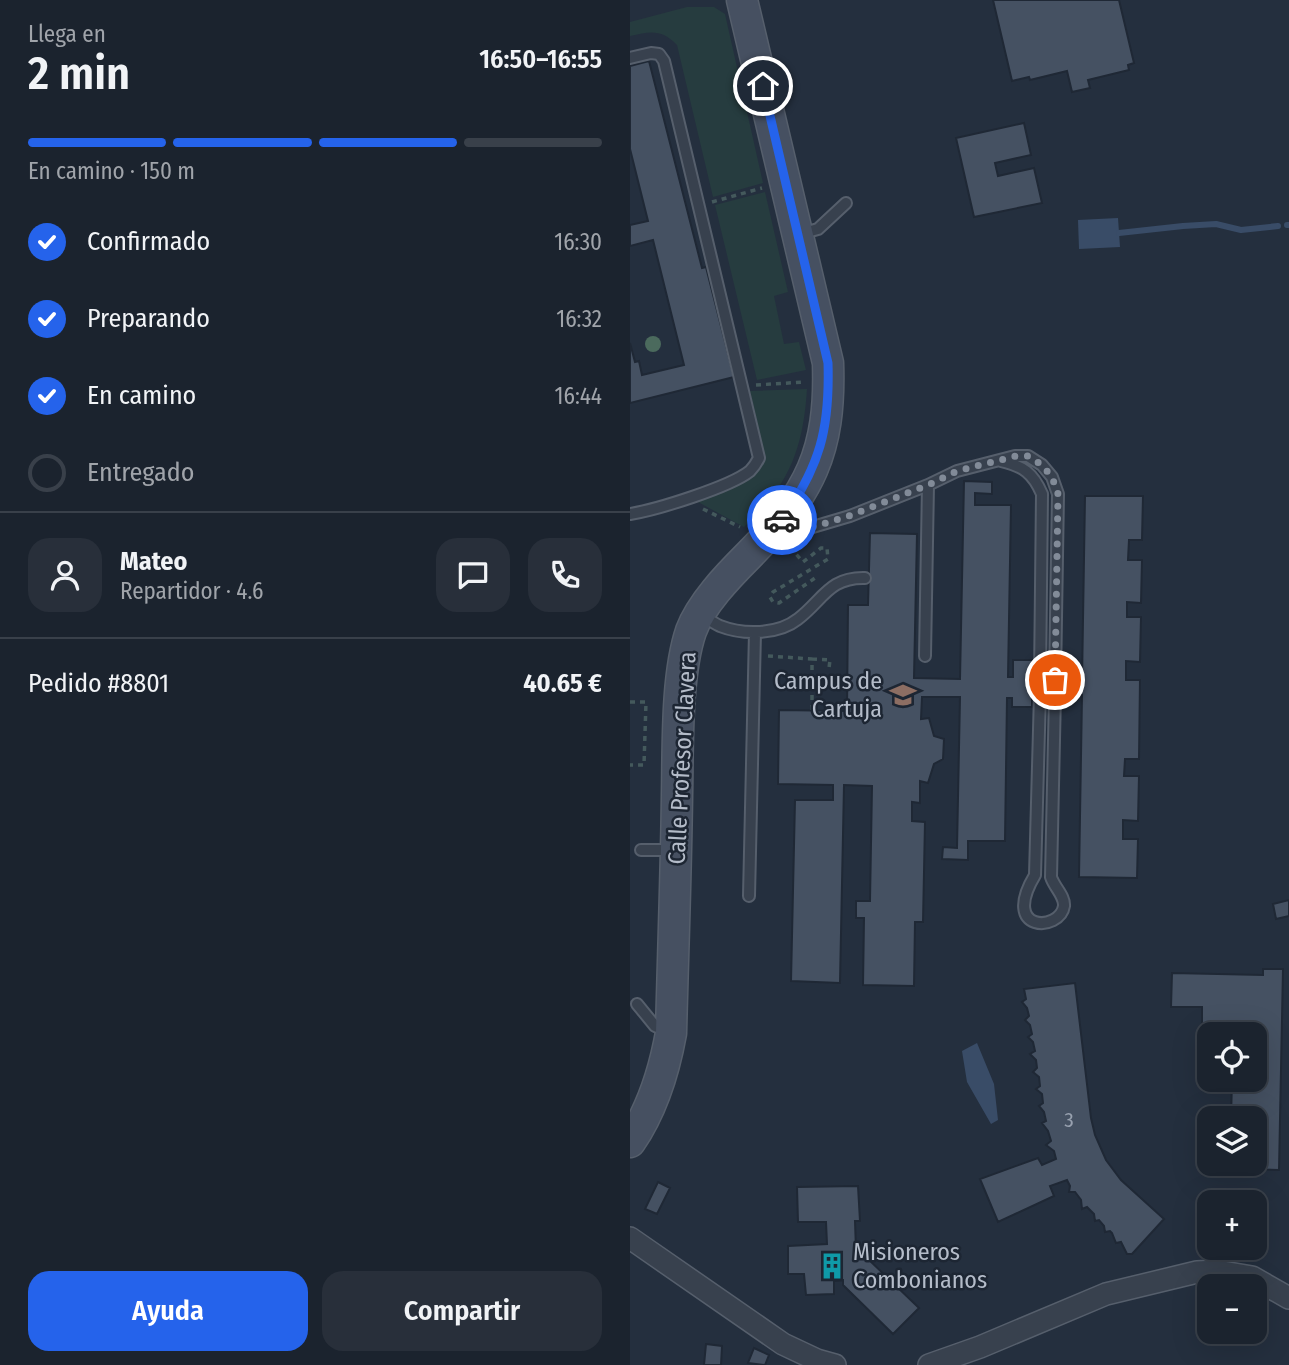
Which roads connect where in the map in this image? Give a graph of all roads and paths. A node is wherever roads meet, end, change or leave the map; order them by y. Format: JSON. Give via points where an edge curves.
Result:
{"nodes":[{"id":1,"x":742,"y":0,"type":"edge"},
{"id":2,"x":630,"y":58,"type":"edge"},
{"id":3,"x":768,"y":186,"type":"dead end"},
{"id":4,"x":846,"y":203,"type":"dead end"},
{"id":5,"x":700,"y":206,"type":"junction"},
{"id":6,"x":797,"y":235,"type":"junction"},
{"id":7,"x":809,"y":382,"type":"dead end"},
{"id":8,"x":744,"y":385,"type":"junction"},
{"id":9,"x":1001,"y":461,"type":"junction"},
{"id":10,"x":928,"y":485,"type":"junction"},
{"id":11,"x":683,"y":499,"type":"junction"},
{"id":12,"x":630,"y":514,"type":"edge"},
{"id":13,"x":748,"y":531,"type":"dead end"},
{"id":14,"x":784,"y":534,"type":"junction"},
{"id":15,"x":821,"y":539,"type":"dead end"},
{"id":16,"x":824,"y":548,"type":"junction"},
{"id":17,"x":865,"y":578,"type":"dead end"},
{"id":18,"x":818,"y":580,"type":"dead end"},
{"id":19,"x":701,"y":614,"type":"junction"},
{"id":20,"x":755,"y":632,"type":"junction"},
{"id":21,"x":765,"y":656,"type":"dead end"},
{"id":22,"x":925,"y":656,"type":"dead end"},
{"id":23,"x":813,"y":659,"type":"junction"},
{"id":24,"x":829,"y":668,"type":"dead end"},
{"id":25,"x":1040,"y":680,"type":"dead end"},
{"id":26,"x":1055,"y":680,"type":"dead end"},
{"id":27,"x":1040,"y":694,"type":"dead end"},
{"id":28,"x":1055,"y":694,"type":"dead end"},
{"id":29,"x":630,"y":702,"type":"edge"},
{"id":30,"x":812,"y":710,"type":"dead end"},
{"id":31,"x":630,"y":765,"type":"edge"},
{"id":32,"x":640,"y":850,"type":"dead end"},
{"id":33,"x":676,"y":850,"type":"junction"},
{"id":34,"x":749,"y":896,"type":"dead end"},
{"id":35,"x":637,"y":1004,"type":"dead end"},
{"id":36,"x":671,"y":1033,"type":"junction"},
{"id":37,"x":630,"y":1142,"type":"edge"},
{"id":38,"x":630,"y":1238,"type":"edge"},
{"id":39,"x":1289,"y":1298,"type":"edge"},
{"id":40,"x":835,"y":1365,"type":"edge"},
{"id":41,"x":929,"y":1365,"type":"edge"}],
"edges":[{"from":1,"to":6,"type":"street","name":"Calle Profesor Clavera"},
{"from":2,"to":5,"type":"lane","via":[[651,53],[664,61]]},
{"from":3,"to":5,"type":"path"},
{"from":4,"to":6,"type":"lane","via":[[818,229]]},
{"from":5,"to":8,"type":"lane"},
{"from":6,"to":14,"type":"street","name":"Calle Profesor Clavera","via":[[828,363],[829,397],[825,432]]},
{"from":7,"to":8,"type":"path"},
{"from":8,"to":11,"type":"lane","via":[[760,458],[750,471]]},
{"from":9,"to":10,"type":"lane","via":[[957,471]]},
{"from":9,"to":25,"type":"lane","via":[[1028,471],[1042,494]]},
{"from":9,"to":26,"type":"lane","via":[[1028,456],[1052,477],[1058,494]]},
{"from":10,"to":14,"type":"lane","via":[[849,516]]},
{"from":10,"to":22,"type":"lane"},
{"from":11,"to":12,"type":"lane"},
{"from":11,"to":13,"type":"path"},
{"from":14,"to":16,"type":"path","via":[[803,562]]},
{"from":14,"to":19,"type":"street","name":"Calle Profesor Clavera","via":[[724,580]]},
{"from":15,"to":16,"type":"path"},
{"from":16,"to":18,"type":"path","via":[[828,559],[771,597],[779,603]]},
{"from":17,"to":20,"type":"lane","via":[[850,578],[832,587],[789,626]]},
{"from":19,"to":20,"type":"lane","via":[[720,626]]},
{"from":19,"to":33,"type":"street","name":"Calle Profesor Clavera","via":[[692,630],[683,675]]},
{"from":20,"to":34,"type":"lane"},
{"from":21,"to":23,"type":"path"},
{"from":23,"to":24,"type":"path","via":[[830,660]]},
{"from":23,"to":30,"type":"path"},
{"from":27,"to":28,"type":"lane","via":[[1035,875],[1026,890],[1023,911],[1041,923],[1050,923],[1064,908],[1051,877]]},
{"from":29,"to":31,"type":"path","via":[[646,702],[643,765]]},
{"from":32,"to":33,"type":"lane"},
{"from":33,"to":36,"type":"street","name":"Calle Profesor Clavera"},
{"from":35,"to":36,"type":"lane","via":[[655,1026]]},
{"from":36,"to":37,"type":"street","name":"Calle Profesor Clavera","via":[[657,1089]]},
{"from":38,"to":40,"type":"street","via":[[783,1344]]},
{"from":39,"to":41,"type":"street","via":[[1252,1276],[1197,1272],[1106,1294]]}]}
